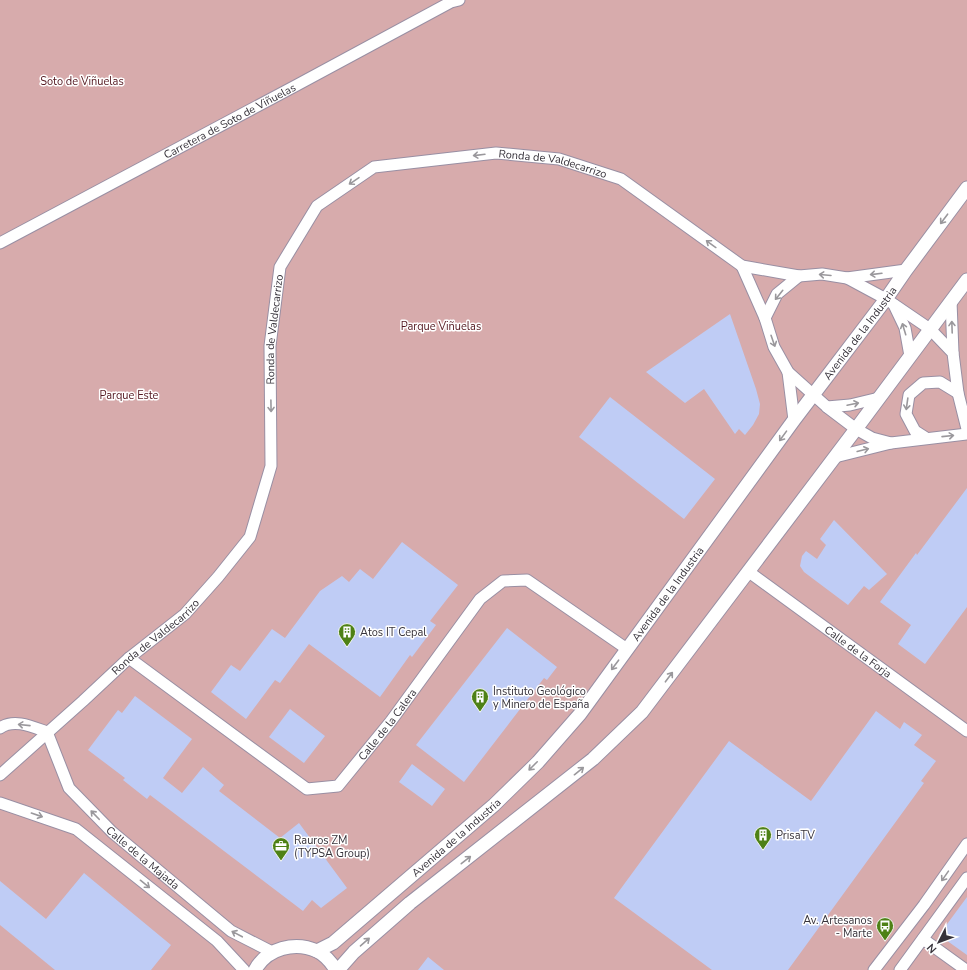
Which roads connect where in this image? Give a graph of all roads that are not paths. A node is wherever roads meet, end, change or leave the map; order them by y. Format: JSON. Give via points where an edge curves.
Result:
{"nodes":[{"id":1,"x":459,"y":0,"type":"edge"},
{"id":2,"x":967,"y":188,"type":"edge"},
{"id":3,"x":0,"y":242,"type":"edge"},
{"id":4,"x":742,"y":266,"type":"junction"},
{"id":5,"x":906,"y":270,"type":"junction"},
{"id":6,"x":799,"y":276,"type":"junction"},
{"id":7,"x":847,"y":278,"type":"junction"},
{"id":8,"x":967,"y":280,"type":"edge"},
{"id":9,"x":951,"y":301,"type":"junction"},
{"id":10,"x":890,"y":302,"type":"junction"},
{"id":11,"x":765,"y":318,"type":"junction"},
{"id":12,"x":930,"y":329,"type":"junction"},
{"id":13,"x":953,"y":353,"type":"junction"},
{"id":14,"x":910,"y":356,"type":"junction"},
{"id":15,"x":788,"y":372,"type":"junction"},
{"id":16,"x":958,"y":393,"type":"junction"},
{"id":17,"x":814,"y":394,"type":"junction"},
{"id":18,"x":879,"y":398,"type":"junction"},
{"id":19,"x":827,"y":407,"type":"junction"},
{"id":20,"x":794,"y":420,"type":"junction"},
{"id":21,"x":856,"y":429,"type":"junction"},
{"id":22,"x":967,"y":429,"type":"edge"},
{"id":23,"x":967,"y":434,"type":"edge"},
{"id":24,"x":926,"y":438,"type":"junction"},
{"id":25,"x":892,"y":443,"type":"junction"},
{"id":26,"x":835,"y":457,"type":"junction"},
{"id":27,"x":749,"y":572,"type":"junction"},
{"id":28,"x":627,"y":649,"type":"junction"},
{"id":29,"x":129,"y":658,"type":"junction"},
{"id":30,"x":0,"y":728,"type":"edge"},
{"id":31,"x":967,"y":731,"type":"edge"},
{"id":32,"x":47,"y":732,"type":"junction"},
{"id":33,"x":0,"y":775,"type":"edge"},
{"id":34,"x":0,"y":803,"type":"edge"},
{"id":35,"x":967,"y":844,"type":"edge"},
{"id":36,"x":967,"y":878,"type":"edge"},
{"id":37,"x":923,"y":939,"type":"junction"},
{"id":38,"x":317,"y":951,"type":"junction"},
{"id":39,"x":272,"y":952,"type":"junction"},
{"id":40,"x":244,"y":970,"type":"edge"},
{"id":41,"x":255,"y":970,"type":"edge"},
{"id":42,"x":337,"y":970,"type":"edge"},
{"id":43,"x":874,"y":970,"type":"edge"},
{"id":44,"x":900,"y":970,"type":"edge"},
{"id":45,"x":966,"y":970,"type":"edge"}],
"edges":[{"from":1,"to":3,"type":"street","name":"Carretera de Soto de Viñuelas"},
{"from":2,"to":5,"type":"street","name":"Avenida de la Industria","one_way":true},
{"from":4,"to":6,"type":"street"},
{"from":4,"to":11,"type":"street"},
{"from":4,"to":29,"type":"street","name":"Ronda de Valdecarrizo","one_way":true,"via":[[621,179],[559,159],[496,153],[374,168],[316,206],[280,267],[270,346],[271,466],[250,537],[185,614]]},
{"from":5,"to":7,"type":"street","one_way":true},
{"from":5,"to":10,"type":"street","name":"Avenida de la Industria"},
{"from":7,"to":6,"type":"street","one_way":true,"via":[[822,274]]},
{"from":6,"to":11,"type":"street","one_way":true,"via":[[778,294]]},
{"from":7,"to":10,"type":"street"},
{"from":8,"to":9,"type":"street","name":"Avenida de la Industria"},
{"from":9,"to":12,"type":"street","name":"Avenida de la Industria"},
{"from":13,"to":9,"type":"street","one_way":true},
{"from":10,"to":12,"type":"street"},
{"from":14,"to":10,"type":"street","one_way":true,"via":[[905,328]]},
{"from":10,"to":17,"type":"street","name":"Avenida de la Industria"},
{"from":11,"to":15,"type":"street","one_way":true,"via":[[774,347]]},
{"from":12,"to":13,"type":"street"},
{"from":12,"to":14,"type":"street","name":"Avenida de la Industria"},
{"from":13,"to":16,"type":"street"},
{"from":14,"to":18,"type":"street","name":"Avenida de la Industria"},
{"from":15,"to":17,"type":"street"},
{"from":15,"to":20,"type":"street"},
{"from":16,"to":22,"type":"street"},
{"from":16,"to":24,"type":"street","one_way":true,"via":[[940,382],[923,383],[909,395],[906,414],[915,431]]},
{"from":17,"to":19,"type":"street"},
{"from":17,"to":20,"type":"street","name":"Avenida de la Industria"},
{"from":19,"to":18,"type":"street","one_way":true},
{"from":18,"to":21,"type":"street","name":"Avenida de la Industria"},
{"from":19,"to":21,"type":"street"},
{"from":20,"to":28,"type":"street","name":"Avenida de la Industria","one_way":true},
{"from":21,"to":25,"type":"street","via":[[872,438]]},
{"from":21,"to":26,"type":"street","name":"Avenida de la Industria"},
{"from":24,"to":23,"type":"street","one_way":true},
{"from":24,"to":25,"type":"street"},
{"from":26,"to":25,"type":"street","one_way":true},
{"from":26,"to":27,"type":"street","name":"Avenida de la Industria"},
{"from":27,"to":31,"type":"street","name":"Calle de la Forja"},
{"from":42,"to":27,"type":"street","name":"Avenida de la Industria","one_way":true,"via":[[410,903],[593,759],[642,712]]},
{"from":28,"to":29,"type":"street","name":"Calle de la Calera","via":[[527,580],[504,581],[480,599],[391,721],[338,786],[307,789]]},
{"from":28,"to":38,"type":"street","name":"Avenida de la Industria","one_way":true,"via":[[580,714],[538,762],[494,805],[333,943]]},
{"from":29,"to":32,"type":"street","name":"Ronda de Valdecarrizo"},
{"from":32,"to":30,"type":"street","one_way":true,"via":[[25,724],[4,725]]},
{"from":32,"to":33,"type":"street","name":"Ronda de Valdecarrizo"},
{"from":39,"to":32,"type":"street","name":"Calle de la Majada","one_way":true,"via":[[231,931],[112,832],[69,788]]},
{"from":34,"to":40,"type":"street","name":"Calle de la Majada","one_way":true,"via":[[76,829],[217,941]]},
{"from":35,"to":43,"type":"street","one_way":true},
{"from":36,"to":37,"type":"street"},
{"from":37,"to":44,"type":"street"},
{"from":37,"to":45,"type":"street"},
{"from":38,"to":39,"type":"street","via":[[302,946],[287,946]]},
{"from":38,"to":42,"type":"street"},
{"from":39,"to":41,"type":"street"}]}
